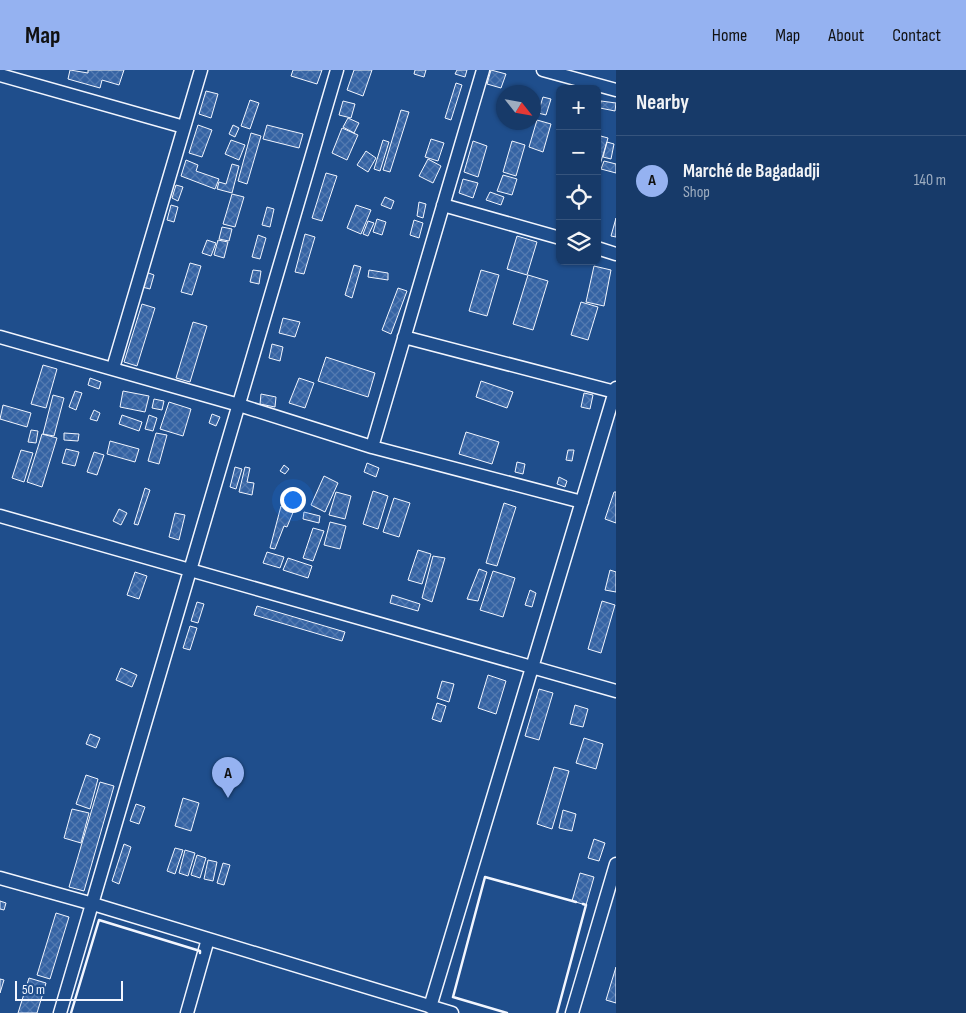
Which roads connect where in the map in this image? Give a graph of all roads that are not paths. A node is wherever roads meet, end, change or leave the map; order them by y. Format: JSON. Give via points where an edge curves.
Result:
{"nodes":[{"id":1,"x":201,"y":70,"type":"edge"},
{"id":2,"x":337,"y":70,"type":"edge"},
{"id":3,"x":482,"y":70,"type":"edge"},
{"id":4,"x":543,"y":70,"type":"edge"},
{"id":5,"x":0,"y":75,"type":"edge"},
{"id":6,"x":616,"y":90,"type":"edge"},
{"id":7,"x":184,"y":127,"type":"junction"},
{"id":8,"x":443,"y":205,"type":"junction"},
{"id":9,"x":556,"y":237,"type":"edge"},
{"id":10,"x":601,"y":249,"type":"edge"},
{"id":11,"x":616,"y":254,"type":"edge"},
{"id":12,"x":0,"y":337,"type":"edge"},
{"id":13,"x":404,"y":337,"type":"junction"},
{"id":14,"x":113,"y":368,"type":"junction"},
{"id":15,"x":615,"y":390,"type":"edge"},
{"id":16,"x":239,"y":406,"type":"junction"},
{"id":17,"x":372,"y":447,"type":"junction"},
{"id":18,"x":582,"y":502,"type":"junction"},
{"id":19,"x":0,"y":516,"type":"edge"},
{"id":20,"x":191,"y":570,"type":"junction"},
{"id":21,"x":533,"y":667,"type":"junction"},
{"id":22,"x":616,"y":691,"type":"edge"},
{"id":23,"x":616,"y":864,"type":"edge"},
{"id":24,"x":0,"y":878,"type":"edge"},
{"id":25,"x":93,"y":904,"type":"junction"},
{"id":26,"x":208,"y":939,"type":"junction"},
{"id":27,"x":430,"y":1007,"type":"junction"},
{"id":28,"x":60,"y":1013,"type":"edge"},
{"id":29,"x":187,"y":1013,"type":"edge"},
{"id":30,"x":452,"y":1013,"type":"edge"},
{"id":31,"x":572,"y":1013,"type":"edge"}],
"edges":[{"from":1,"to":7,"type":"street"},
{"from":2,"to":16,"type":"street"},
{"from":3,"to":8,"type":"street"},
{"from":4,"to":6,"type":"street"},
{"from":5,"to":7,"type":"street"},
{"from":7,"to":14,"type":"street"},
{"from":8,"to":9,"type":"street"},
{"from":8,"to":13,"type":"street"},
{"from":10,"to":11,"type":"street"},
{"from":12,"to":14,"type":"street"},
{"from":13,"to":15,"type":"street"},
{"from":13,"to":17,"type":"street"},
{"from":14,"to":16,"type":"street"},
{"from":15,"to":18,"type":"street"},
{"from":16,"to":17,"type":"street"},
{"from":16,"to":20,"type":"street"},
{"from":17,"to":18,"type":"street"},
{"from":18,"to":21,"type":"street"},
{"from":19,"to":20,"type":"street"},
{"from":20,"to":21,"type":"street"},
{"from":20,"to":25,"type":"street"},
{"from":21,"to":22,"type":"street"},
{"from":21,"to":27,"type":"street"},
{"from":23,"to":31,"type":"street"},
{"from":24,"to":25,"type":"street"},
{"from":25,"to":26,"type":"street"},
{"from":25,"to":28,"type":"street"},
{"from":26,"to":27,"type":"street"},
{"from":26,"to":29,"type":"street"},
{"from":27,"to":30,"type":"street"}]}
